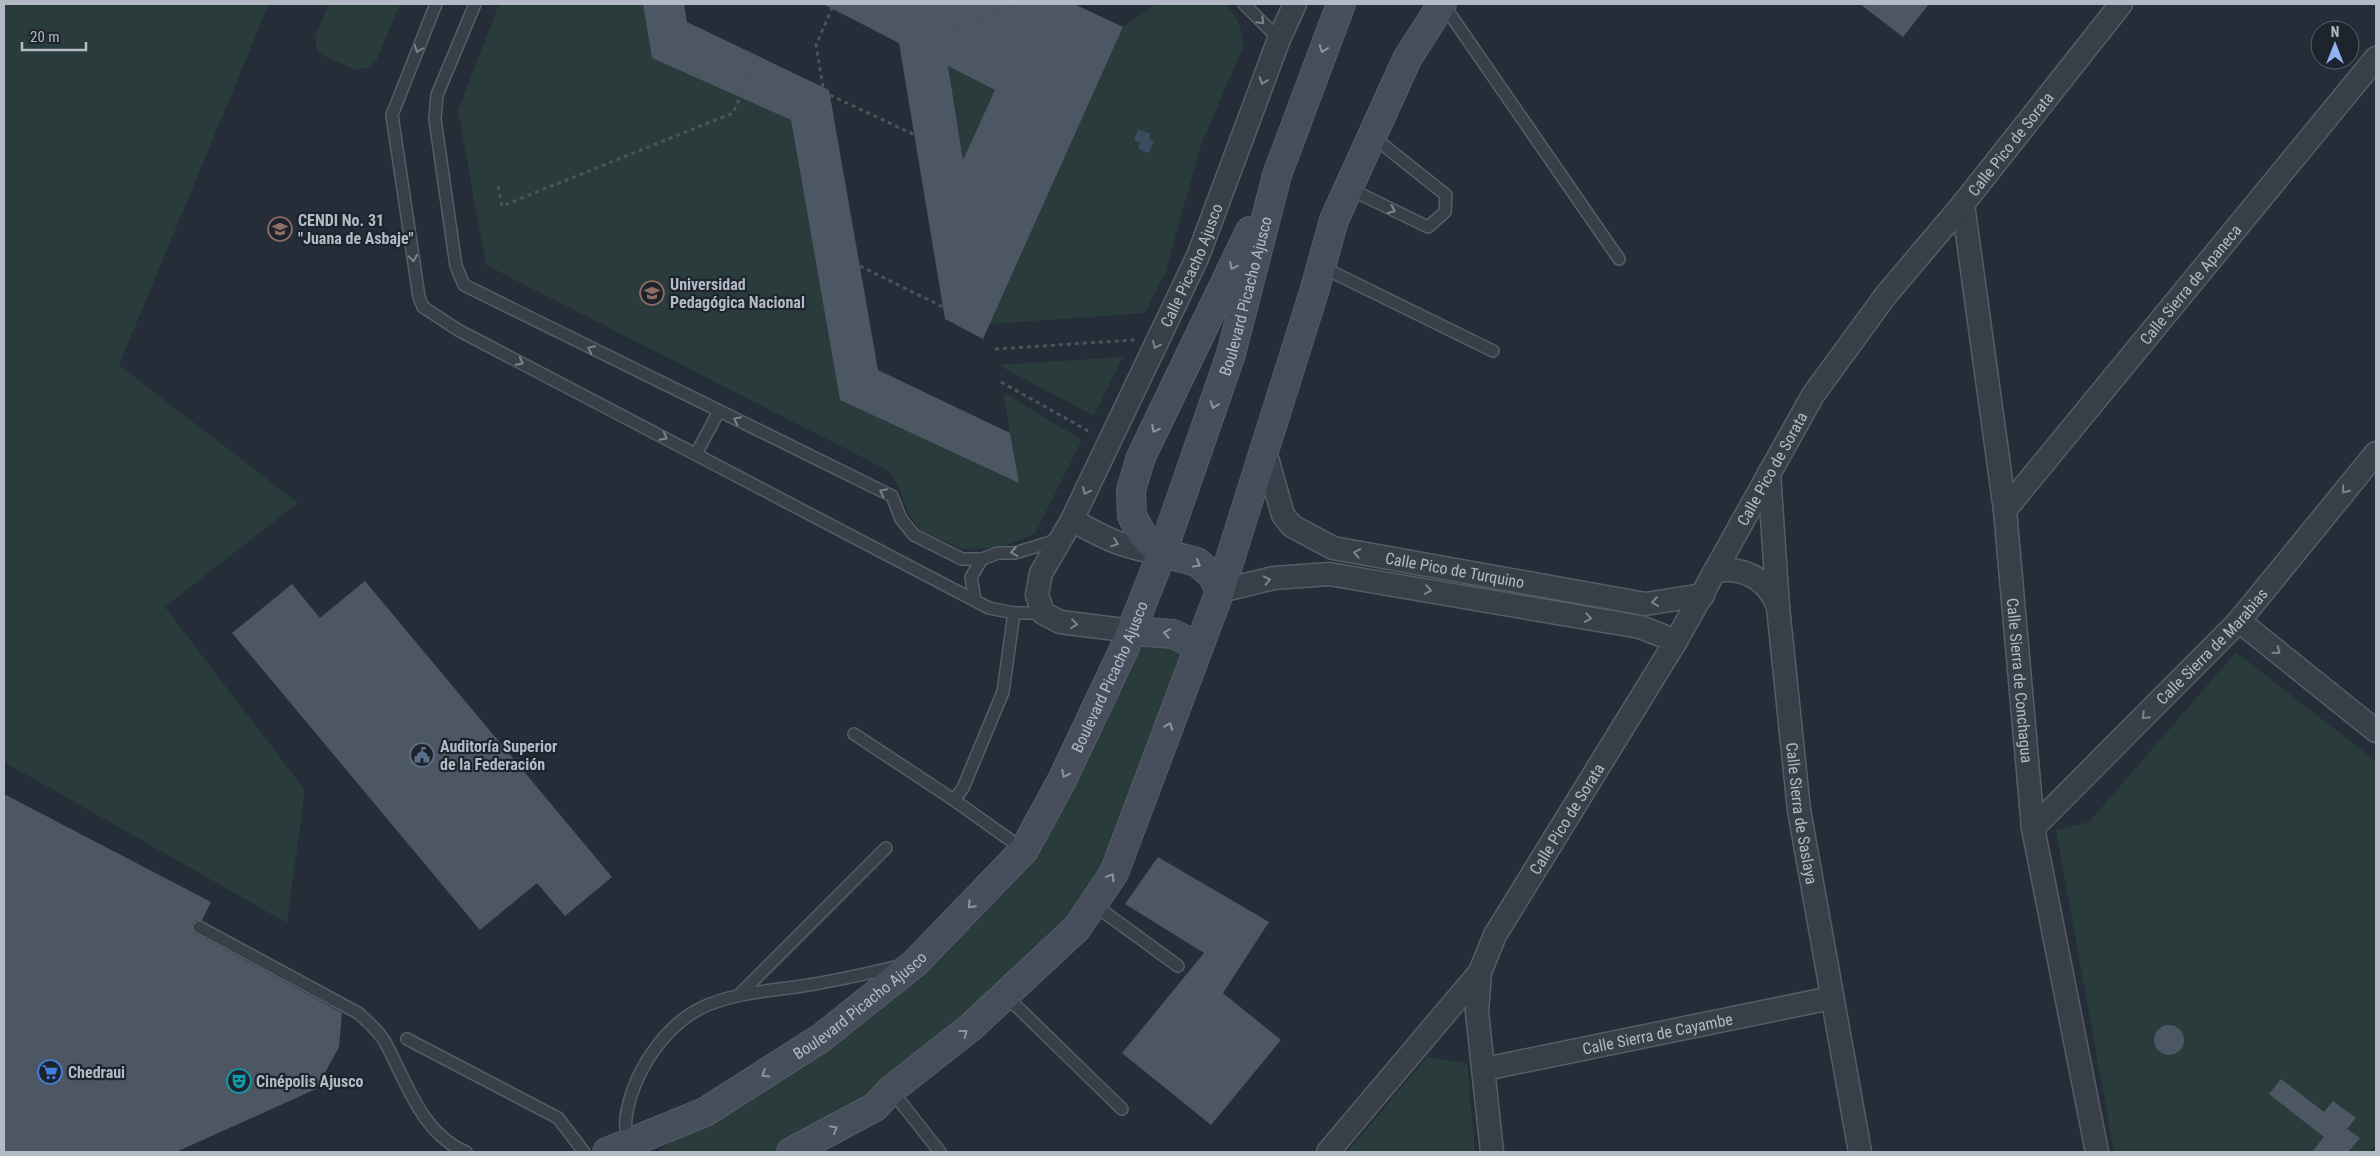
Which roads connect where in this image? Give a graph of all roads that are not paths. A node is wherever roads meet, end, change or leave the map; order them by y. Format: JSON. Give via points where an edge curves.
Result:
{"nodes":[{"id":1,"x":436,"y":4,"type":"edge"},
{"id":2,"x":475,"y":4,"type":"edge"},
{"id":3,"x":1244,"y":4,"type":"edge"},
{"id":4,"x":1295,"y":4,"type":"edge"},
{"id":5,"x":1341,"y":4,"type":"edge"},
{"id":6,"x":1443,"y":4,"type":"edge"},
{"id":7,"x":2121,"y":4,"type":"edge"},
{"id":8,"x":1279,"y":39,"type":"junction"},
{"id":9,"x":2376,"y":58,"type":"edge"},
{"id":10,"x":1372,"y":136,"type":"junction"},
{"id":11,"x":1277,"y":175,"type":"junction"},
{"id":12,"x":1348,"y":188,"type":"junction"},
{"id":13,"x":1963,"y":204,"type":"junction"},
{"id":14,"x":1619,"y":259,"type":"dead end"},
{"id":15,"x":1320,"y":266,"type":"junction"},
{"id":16,"x":1493,"y":352,"type":"dead end"},
{"id":17,"x":719,"y":411,"type":"junction"},
{"id":18,"x":1265,"y":451,"type":"junction"},
{"id":19,"x":2376,"y":453,"type":"edge"},
{"id":20,"x":696,"y":454,"type":"junction"},
{"id":21,"x":1769,"y":473,"type":"junction"},
{"id":22,"x":2005,"y":510,"type":"junction"},
{"id":23,"x":1067,"y":530,"type":"junction"},
{"id":24,"x":1162,"y":553,"type":"junction"},
{"id":25,"x":982,"y":559,"type":"junction"},
{"id":26,"x":1715,"y":572,"type":"junction"},
{"id":27,"x":1220,"y":591,"type":"junction"},
{"id":28,"x":1703,"y":594,"type":"junction"},
{"id":29,"x":975,"y":600,"type":"junction"},
{"id":30,"x":1778,"y":607,"type":"junction"},
{"id":31,"x":1014,"y":613,"type":"junction"},
{"id":32,"x":1043,"y":613,"type":"junction"},
{"id":33,"x":2240,"y":621,"type":"junction"},
{"id":34,"x":1132,"y":631,"type":"junction"},
{"id":35,"x":1676,"y":641,"type":"junction"},
{"id":36,"x":1199,"y":646,"type":"junction"},
{"id":37,"x":2376,"y":731,"type":"edge"},
{"id":38,"x":854,"y":734,"type":"dead end"},
{"id":39,"x":954,"y":800,"type":"junction"},
{"id":40,"x":2033,"y":828,"type":"junction"},
{"id":41,"x":886,"y":848,"type":"dead end"},
{"id":42,"x":1024,"y":850,"type":"junction"},
{"id":43,"x":1093,"y":904,"type":"junction"},
{"id":44,"x":199,"y":927,"type":"dead end"},
{"id":45,"x":915,"y":963,"type":"junction"},
{"id":46,"x":1178,"y":966,"type":"dead end"},
{"id":47,"x":1480,"y":972,"type":"junction"},
{"id":48,"x":738,"y":995,"type":"junction"},
{"id":49,"x":1005,"y":995,"type":"junction"},
{"id":50,"x":1831,"y":998,"type":"junction"},
{"id":51,"x":408,"y":1039,"type":"dead end"},
{"id":52,"x":1485,"y":1069,"type":"junction"},
{"id":53,"x":891,"y":1090,"type":"junction"},
{"id":54,"x":1122,"y":1109,"type":"dead end"},
{"id":55,"x":617,"y":1148,"type":"edge"},
{"id":56,"x":466,"y":1152,"type":"edge"},
{"id":57,"x":584,"y":1152,"type":"edge"},
{"id":58,"x":792,"y":1152,"type":"edge"},
{"id":59,"x":940,"y":1152,"type":"edge"},
{"id":60,"x":1328,"y":1152,"type":"edge"},
{"id":61,"x":1492,"y":1152,"type":"edge"},
{"id":62,"x":1860,"y":1152,"type":"edge"},
{"id":63,"x":2097,"y":1152,"type":"edge"}],
"edges":[{"from":1,"to":20,"type":"lane","one_way":true,"via":[[392,115],[423,307],[458,330]]},
{"from":17,"to":2,"type":"lane","one_way":true,"via":[[464,285],[456,266],[435,119],[437,95]]},
{"from":3,"to":8,"type":"lane","one_way":true},
{"from":4,"to":8,"type":"street","name":"Calle Picacho Ajusco"},
{"from":5,"to":11,"type":"main road","name":"Boulevard Picacho Ajusco","one_way":true},
{"from":6,"to":10,"type":"main road","via":[[1407,59]]},
{"from":6,"to":14,"type":"lane"},
{"from":7,"to":13,"type":"street","name":"Calle Pico de Sorata"},
{"from":8,"to":23,"type":"street","name":"Calle Picacho Ajusco","one_way":true,"via":[[1198,256]]},
{"from":9,"to":22,"type":"street","name":"Calle Sierra de Apaneca"},
{"from":10,"to":12,"type":"main road"},
{"from":12,"to":10,"type":"lane","one_way":true,"via":[[1428,227],[1445,212],[1446,196]]},
{"from":11,"to":24,"type":"main road","name":"Boulevard Picacho Ajusco","one_way":true,"via":[[1231,354]]},
{"from":11,"to":24,"type":"main road","one_way":true,"via":[[1141,457],[1131,490],[1132,516],[1142,534]]},
{"from":12,"to":15,"type":"main road"},
{"from":13,"to":21,"type":"street","name":"Calle Pico de Sorata","via":[[1886,295],[1813,395]]},
{"from":13,"to":22,"type":"street","name":"Calle Sierra de Conchagua"},
{"from":15,"to":16,"type":"lane"},
{"from":15,"to":18,"type":"main road"},
{"from":17,"to":20,"type":"lane"},
{"from":25,"to":17,"type":"lane","one_way":true,"via":[[962,558],[914,535],[901,519],[892,496]]},
{"from":18,"to":27,"type":"main road"},
{"from":28,"to":18,"type":"street","name":"Calle Pico de Turquino","one_way":true,"via":[[1645,604],[1333,548],[1292,526],[1283,516]]},
{"from":19,"to":33,"type":"street","name":"Calle Sierra de Marabias","one_way":true},
{"from":20,"to":29,"type":"lane"},
{"from":21,"to":26,"type":"street","name":"Calle Pico de Sorata"},
{"from":21,"to":30,"type":"street","name":"Calle Sierra de Saslaya"},
{"from":22,"to":40,"type":"street","name":"Calle Sierra de Conchagua"},
{"from":23,"to":24,"type":"street","one_way":true,"via":[[1136,550]]},
{"from":23,"to":25,"type":"lane","one_way":true,"via":[[1015,553],[998,553]]},
{"from":23,"to":32,"type":"street","name":"Calle Picacho Ajusco","via":[[1041,573],[1037,595]]},
{"from":24,"to":27,"type":"main road","one_way":true,"via":[[1198,562],[1212,575]]},
{"from":24,"to":34,"type":"main road","name":"Boulevard Picacho Ajusco"},
{"from":25,"to":29,"type":"lane","via":[[971,577]]},
{"from":26,"to":28,"type":"street","name":"Calle Pico de Sorata"},
{"from":26,"to":30,"type":"street","via":[[1735,570],[1754,577],[1769,590]]},
{"from":27,"to":35,"type":"street","name":"Calle Pico de Turquino","one_way":true,"via":[[1274,578],[1329,574],[1640,627]]},
{"from":27,"to":36,"type":"main road"},
{"from":28,"to":35,"type":"street","name":"Calle Pico de Sorata"},
{"from":29,"to":31,"type":"lane","via":[[989,608]]},
{"from":30,"to":50,"type":"street","name":"Calle Sierra de Saslaya","via":[[1799,810]]},
{"from":31,"to":32,"type":"lane"},
{"from":31,"to":39,"type":"lane","via":[[1003,692],[963,788]]},
{"from":32,"to":34,"type":"street","one_way":true,"via":[[1060,622]]},
{"from":33,"to":37,"type":"street","one_way":true},
{"from":33,"to":40,"type":"street","name":"Calle Sierra de Marabias","one_way":true},
{"from":36,"to":34,"type":"main road","one_way":true,"via":[[1173,634]]},
{"from":34,"to":42,"type":"main road","name":"Boulevard Picacho Ajusco","one_way":true,"via":[[1062,780]]},
{"from":35,"to":47,"type":"street","name":"Calle Pico de Sorata","via":[[1495,935]]},
{"from":43,"to":36,"type":"main road","one_way":true,"via":[[1114,873]]},
{"from":38,"to":39,"type":"lane"},
{"from":39,"to":42,"type":"lane"},
{"from":40,"to":63,"type":"street","name":"Calle Sierra de Conchagua"},
{"from":41,"to":48,"type":"lane"},
{"from":42,"to":45,"type":"main road","name":"Boulevard Picacho Ajusco","one_way":true},
{"from":43,"to":46,"type":"lane"},
{"from":43,"to":49,"type":"main road","via":[[1077,928]]},
{"from":44,"to":56,"type":"lane","via":[[358,1013],[386,1043],[416,1105],[439,1134]]},
{"from":45,"to":48,"type":"lane","via":[[836,981]]},
{"from":45,"to":55,"type":"main road","name":"Boulevard Picacho Ajusco","one_way":true,"via":[[821,1038],[705,1112]]},
{"from":47,"to":52,"type":"street","name":"Calle Pico de Sorata","via":[[1477,1012]]},
{"from":47,"to":60,"type":"street","name":"Calle Pico de Sorata"},
{"from":48,"to":55,"type":"lane","via":[[701,1008],[676,1025],[652,1054],[635,1084]]},
{"from":53,"to":49,"type":"main road","one_way":true,"via":[[971,1027]]},
{"from":49,"to":54,"type":"lane"},
{"from":50,"to":52,"type":"street","name":"Calle Sierra de Cayambe"},
{"from":50,"to":62,"type":"street","name":"Calle Sierra de Saslaya"},
{"from":51,"to":57,"type":"lane","via":[[558,1118]]},
{"from":52,"to":61,"type":"street","name":"Calle Pico de Sorata"},
{"from":58,"to":53,"type":"main road","one_way":true,"via":[[875,1107]]},
{"from":53,"to":59,"type":"lane"}]}
